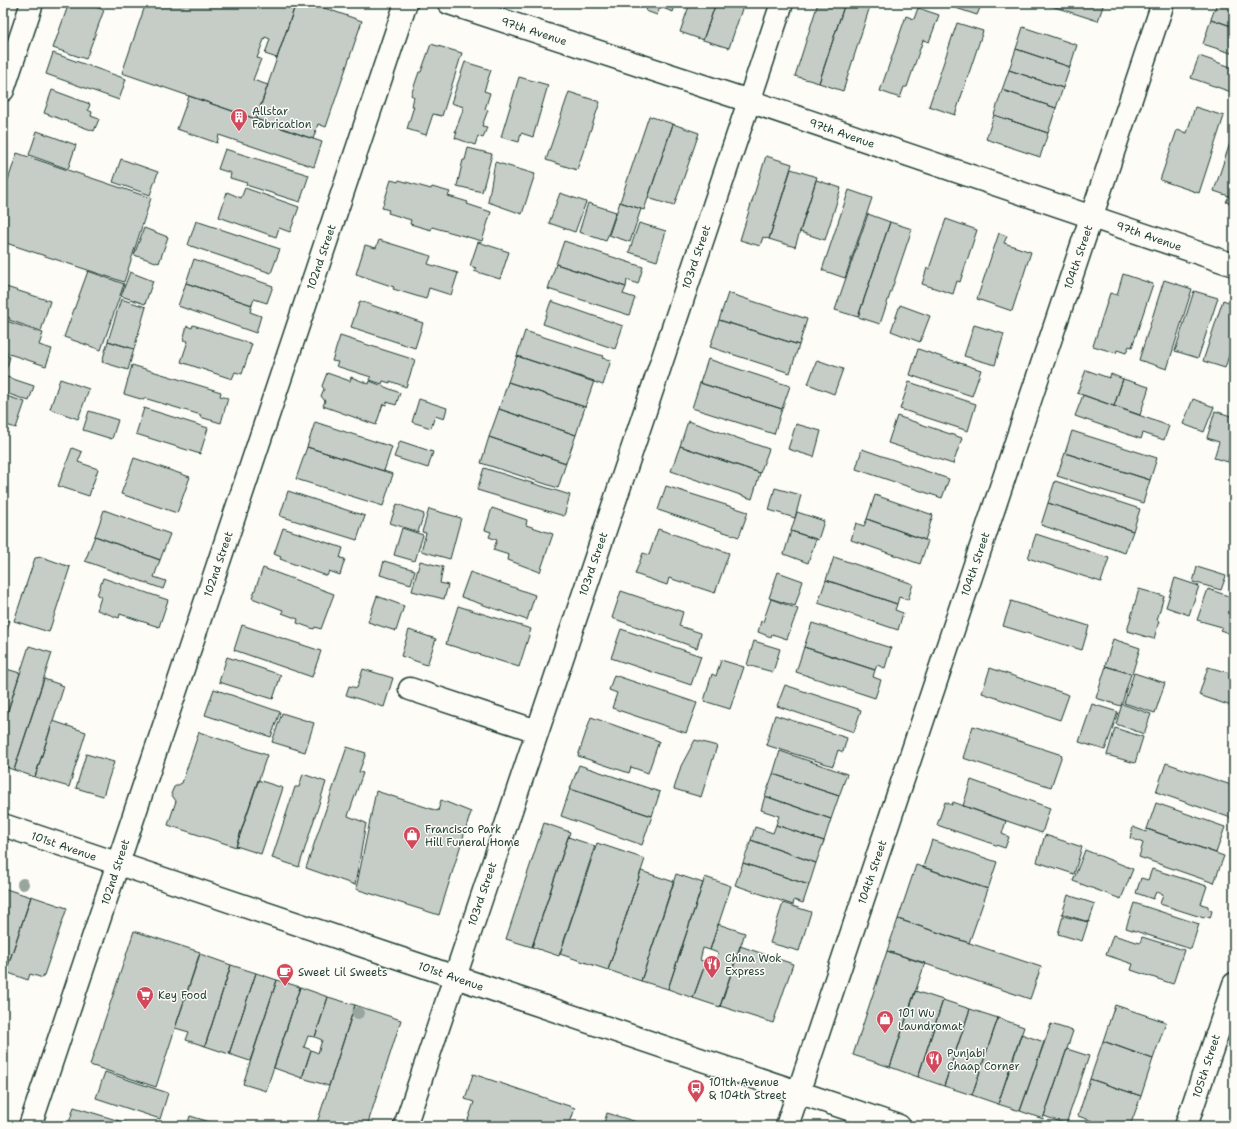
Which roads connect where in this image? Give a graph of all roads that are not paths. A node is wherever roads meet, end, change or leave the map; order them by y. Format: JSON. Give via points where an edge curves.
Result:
{"nodes":[{"id":1,"x":32,"y":3,"type":"edge"},
{"id":2,"x":406,"y":3,"type":"edge"},
{"id":3,"x":449,"y":3,"type":"edge"},
{"id":4,"x":782,"y":3,"type":"edge"},
{"id":5,"x":1163,"y":3,"type":"edge"},
{"id":6,"x":3,"y":90,"type":"edge"},
{"id":7,"x":749,"y":101,"type":"junction"},
{"id":8,"x":1092,"y":217,"type":"junction"},
{"id":9,"x":1234,"y":265,"type":"edge"},
{"id":10,"x":410,"y":689,"type":"dead end"},
{"id":11,"x":537,"y":731,"type":"junction"},
{"id":12,"x":3,"y":826,"type":"edge"},
{"id":13,"x":118,"y":864,"type":"junction"},
{"id":14,"x":455,"y":977,"type":"junction"},
{"id":15,"x":1234,"y":984,"type":"edge"},
{"id":16,"x":798,"y":1092,"type":"junction"},
{"id":17,"x":30,"y":1126,"type":"edge"},
{"id":18,"x":405,"y":1126,"type":"edge"},
{"id":19,"x":787,"y":1126,"type":"edge"},
{"id":20,"x":899,"y":1126,"type":"edge"},
{"id":21,"x":1186,"y":1126,"type":"edge"}],
"edges":[{"from":1,"to":6,"type":"street"},
{"from":2,"to":13,"type":"street","name":"102nd Street"},
{"from":3,"to":7,"type":"street","name":"97th Avenue"},
{"from":4,"to":7,"type":"street","name":"103rd Street"},
{"from":5,"to":8,"type":"street","name":"104th Street"},
{"from":7,"to":8,"type":"street","name":"97th Avenue"},
{"from":7,"to":11,"type":"street","name":"103rd Street"},
{"from":8,"to":9,"type":"street","name":"97th Avenue"},
{"from":8,"to":16,"type":"street","name":"104th Street"},
{"from":10,"to":11,"type":"street"},
{"from":11,"to":14,"type":"street","name":"103rd Street"},
{"from":12,"to":13,"type":"street","name":"101st Avenue"},
{"from":13,"to":14,"type":"street","name":"101st Avenue"},
{"from":13,"to":17,"type":"street","name":"102nd Street"},
{"from":14,"to":16,"type":"street","name":"101st Avenue"},
{"from":14,"to":18,"type":"street","name":"103rd Street"},
{"from":15,"to":21,"type":"street","name":"105th Street"},
{"from":16,"to":19,"type":"street","name":"104th Street"},
{"from":16,"to":20,"type":"street","name":"101st Avenue"}]}
